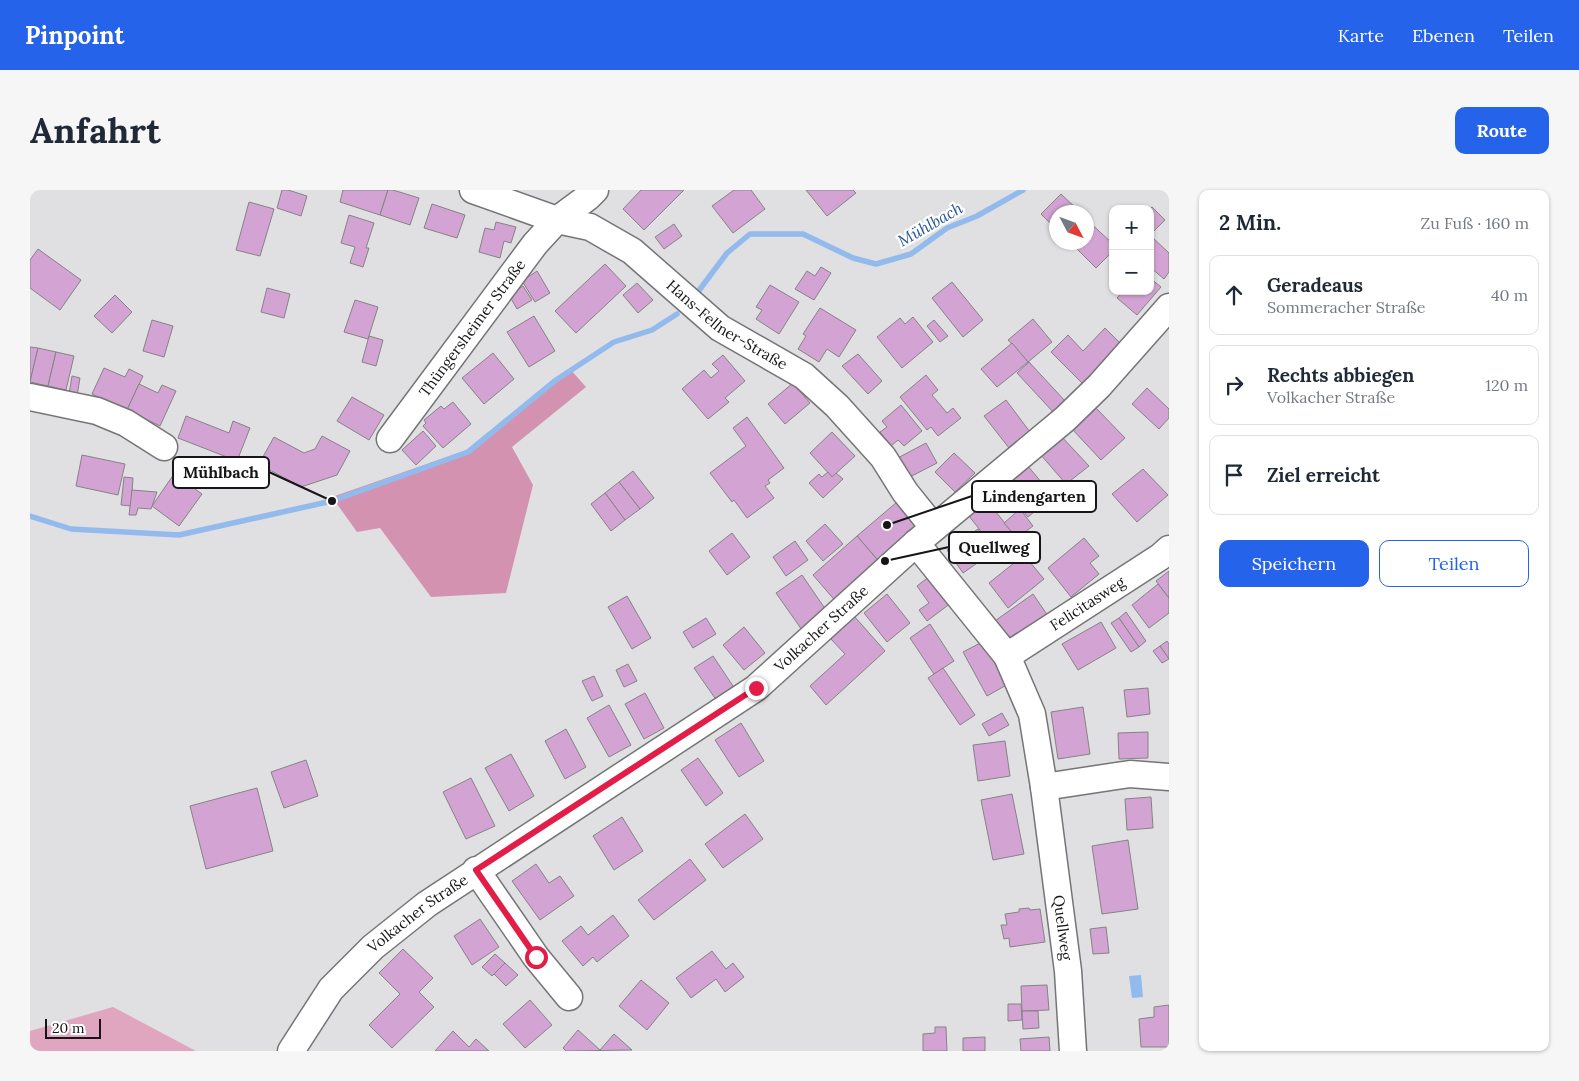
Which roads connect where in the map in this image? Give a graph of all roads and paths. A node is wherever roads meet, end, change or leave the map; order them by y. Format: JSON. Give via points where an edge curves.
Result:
{"nodes":[{"id":1,"x":473,"y":190,"type":"edge"},
{"id":2,"x":595,"y":190,"type":"edge"},
{"id":3,"x":557,"y":220,"type":"junction"},
{"id":4,"x":1169,"y":307,"type":"edge"},
{"id":5,"x":30,"y":397,"type":"edge"},
{"id":6,"x":390,"y":439,"type":"dead end"},
{"id":7,"x":164,"y":447,"type":"dead end"},
{"id":8,"x":925,"y":535,"type":"junction"},
{"id":9,"x":1169,"y":549,"type":"edge"},
{"id":10,"x":1007,"y":656,"type":"junction"},
{"id":11,"x":1169,"y":777,"type":"edge"},
{"id":12,"x":1044,"y":787,"type":"junction"},
{"id":13,"x":476,"y":870,"type":"junction"},
{"id":14,"x":569,"y":997,"type":"dead end"},
{"id":15,"x":291,"y":1051,"type":"edge"},
{"id":16,"x":1073,"y":1051,"type":"edge"}],
"edges":[{"from":1,"to":3,"type":"street","name":"Hans-Fellner-Straße"},
{"from":2,"to":3,"type":"street","name":"Thüngersheimer Straße"},
{"from":3,"to":6,"type":"street","name":"Thüngersheimer Straße","via":[[535,244]]},
{"from":3,"to":8,"type":"street","name":"Hans-Fellner-Straße","via":[[590,227],[632,251],[720,328],[804,376],[883,457],[905,492]]},
{"from":4,"to":8,"type":"street","name":"Volkacher Straße","via":[[1065,419]]},
{"from":5,"to":7,"type":"street","via":[[97,412],[126,423]]},
{"from":8,"to":10,"type":"street","name":"Quellweg"},
{"from":8,"to":13,"type":"street","name":"Volkacher Straße","via":[[756,688]]},
{"from":9,"to":10,"type":"street","name":"Felicitasweg"},
{"from":10,"to":12,"type":"street","name":"Quellweg","via":[[1032,714]]},
{"from":11,"to":12,"type":"street","via":[[1130,774]]},
{"from":12,"to":16,"type":"street","name":"Quellweg","via":[[1068,971]]},
{"from":13,"to":14,"type":"street","via":[[536,957]]},
{"from":13,"to":15,"type":"street","name":"Volkacher Straße","via":[[427,904],[348,970],[331,989]]}]}
